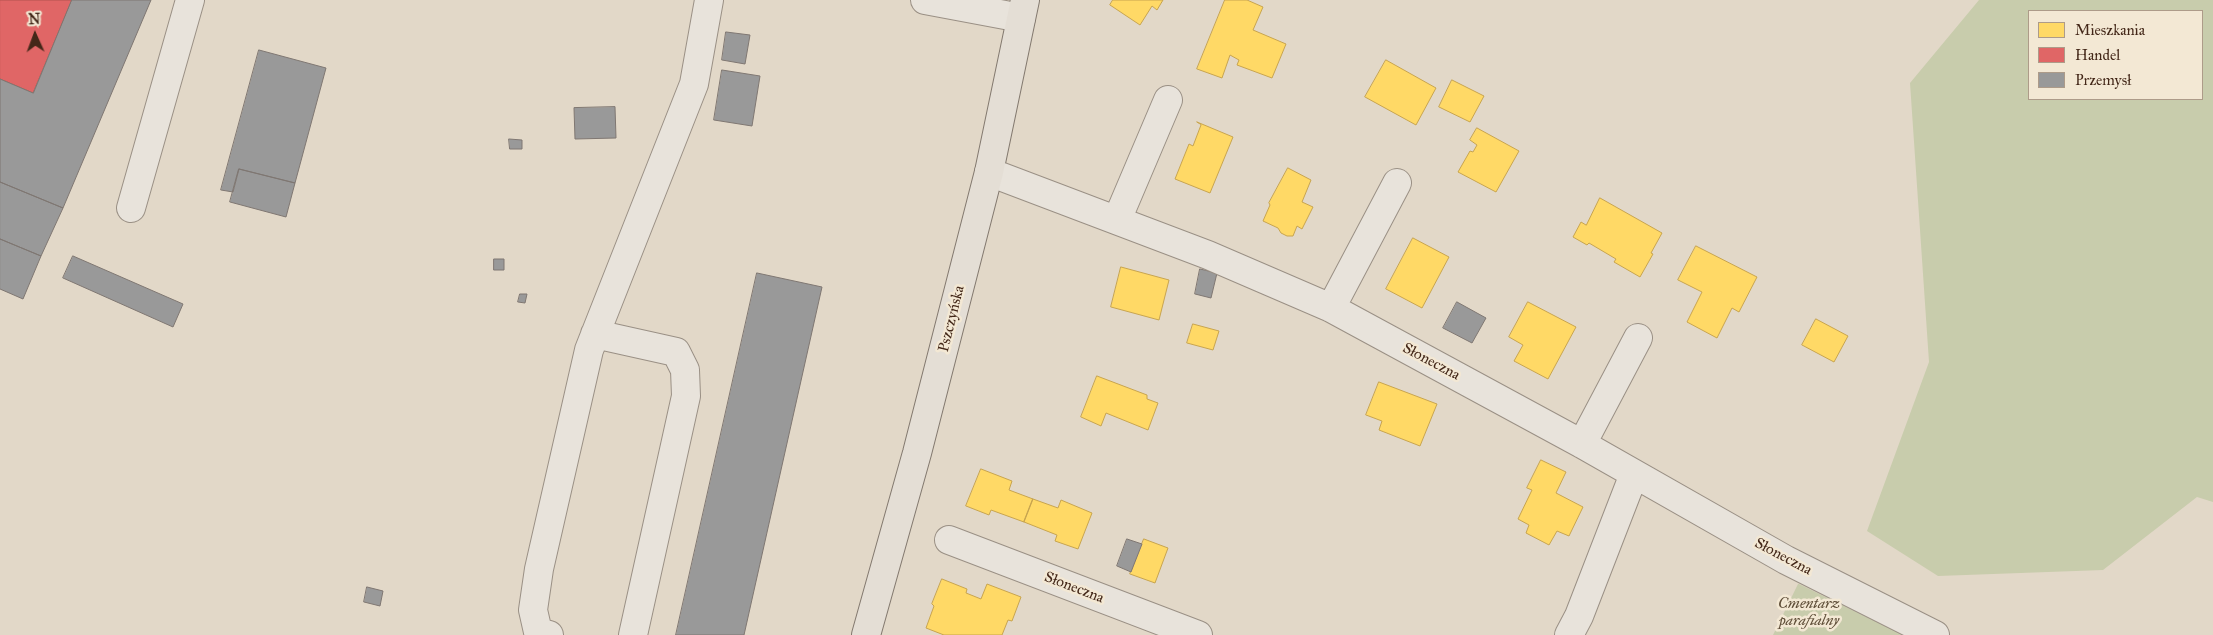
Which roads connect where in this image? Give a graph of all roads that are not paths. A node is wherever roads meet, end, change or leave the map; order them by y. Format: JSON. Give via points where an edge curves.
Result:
{"nodes":[{"id":1,"x":190,"y":0,"type":"edge"},
{"id":2,"x":709,"y":0,"type":"edge"},
{"id":3,"x":924,"y":0,"type":"edge"},
{"id":4,"x":1023,"y":9,"type":"edge"},
{"id":5,"x":1168,"y":100,"type":"dead end"},
{"id":6,"x":989,"y":172,"type":"junction"},
{"id":7,"x":1397,"y":183,"type":"dead end"},
{"id":8,"x":131,"y":208,"type":"dead end"},
{"id":9,"x":1117,"y":220,"type":"junction"},
{"id":10,"x":1332,"y":308,"type":"junction"},
{"id":11,"x":596,"y":334,"type":"junction"},
{"id":12,"x":1638,"y":338,"type":"dead end"},
{"id":13,"x":1582,"y":444,"type":"junction"},
{"id":14,"x":1634,"y":474,"type":"junction"},
{"id":15,"x":949,"y":540,"type":"dead end"},
{"id":16,"x":549,"y":635,"type":"edge"},
{"id":17,"x":633,"y":635,"type":"edge"},
{"id":18,"x":866,"y":635,"type":"edge"},
{"id":19,"x":1198,"y":635,"type":"edge"},
{"id":20,"x":1569,"y":635,"type":"edge"},
{"id":21,"x":1935,"y":635,"type":"edge"}],
"edges":[{"from":1,"to":8,"type":"street"},
{"from":2,"to":11,"type":"street","via":[[694,84]]},
{"from":3,"to":4,"type":"street"},
{"from":4,"to":6,"type":"main road","name":"Pszczyńska"},
{"from":5,"to":9,"type":"street"},
{"from":6,"to":9,"type":"street","name":"Słoneczna"},
{"from":6,"to":18,"type":"main road","name":"Pszczyńska","via":[[918,453]]},
{"from":7,"to":10,"type":"street"},
{"from":9,"to":10,"type":"street","name":"Słoneczna"},
{"from":10,"to":13,"type":"street","name":"Słoneczna"},
{"from":11,"to":16,"type":"street","via":[[589,350],[532,610],[538,632]]},
{"from":11,"to":17,"type":"street","via":[[676,352],[685,370],[686,396]]},
{"from":12,"to":13,"type":"street"},
{"from":13,"to":14,"type":"street","name":"Słoneczna"},
{"from":14,"to":20,"type":"street","via":[[1580,616]]},
{"from":14,"to":21,"type":"street","name":"Słoneczna","via":[[1786,560]]},
{"from":15,"to":19,"type":"street","name":"Słoneczna"}]}
